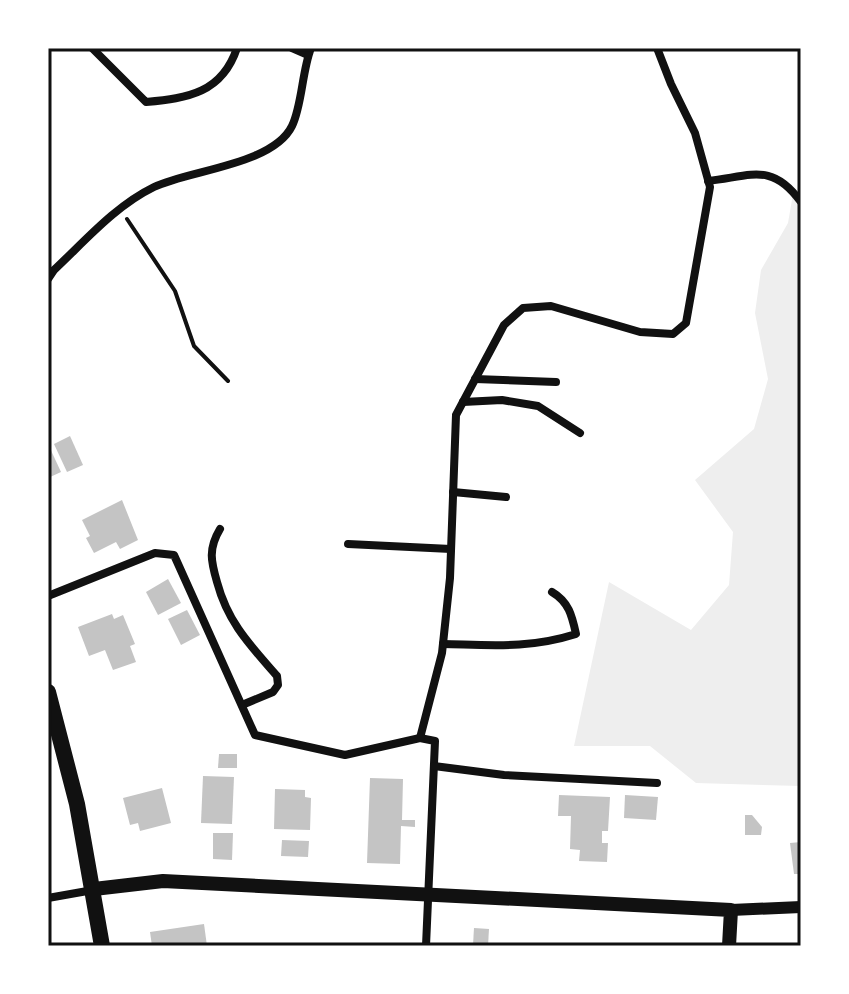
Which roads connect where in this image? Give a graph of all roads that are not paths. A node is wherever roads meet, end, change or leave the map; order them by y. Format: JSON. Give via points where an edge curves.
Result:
{"nodes":[{"id":1,"x":92,"y":48,"type":"edge"},
{"id":2,"x":237,"y":48,"type":"edge"},
{"id":3,"x":292,"y":48,"type":"edge"},
{"id":4,"x":657,"y":48,"type":"edge"},
{"id":5,"x":310,"y":52,"type":"edge"},
{"id":6,"x":708,"y":181,"type":"junction"},
{"id":7,"x":801,"y":202,"type":"edge"},
{"id":8,"x":48,"y":279,"type":"edge"},
{"id":9,"x":475,"y":379,"type":"junction"},
{"id":10,"x":556,"y":382,"type":"dead end"},
{"id":11,"x":463,"y":402,"type":"junction"},
{"id":12,"x":580,"y":433,"type":"dead end"},
{"id":13,"x":453,"y":492,"type":"junction"},
{"id":14,"x":506,"y":497,"type":"dead end"},
{"id":15,"x":220,"y":529,"type":"dead end"},
{"id":16,"x":348,"y":544,"type":"dead end"},
{"id":17,"x":451,"y":549,"type":"junction"},
{"id":18,"x":552,"y":592,"type":"dead end"},
{"id":19,"x":48,"y":596,"type":"edge"},
{"id":20,"x":443,"y":644,"type":"junction"},
{"id":21,"x":48,"y":692,"type":"edge"},
{"id":22,"x":242,"y":705,"type":"junction"},
{"id":23,"x":420,"y":738,"type":"junction"},
{"id":24,"x":434,"y":766,"type":"junction"},
{"id":25,"x":657,"y":783,"type":"dead end"},
{"id":26,"x":94,"y":889,"type":"junction"},
{"id":27,"x":429,"y":895,"type":"junction"},
{"id":28,"x":48,"y":898,"type":"edge"},
{"id":29,"x":801,"y":907,"type":"edge"},
{"id":30,"x":731,"y":910,"type":"junction"},
{"id":31,"x":102,"y":946,"type":"edge"},
{"id":32,"x":426,"y":946,"type":"edge"},
{"id":33,"x":729,"y":946,"type":"edge"}],
"edges":[{"from":1,"to":2,"type":"street","via":[[146,102],[180,99],[212,86],[231,67]]},
{"from":3,"to":5,"type":"street"},
{"from":4,"to":6,"type":"street","via":[[695,133]]},
{"from":5,"to":8,"type":"street","via":[[292,126],[276,145],[155,186],[120,208]]},
{"from":6,"to":7,"type":"street","via":[[765,174],[788,185]]},
{"from":6,"to":9,"type":"street","via":[[686,323],[673,334],[640,332],[551,306],[523,308],[504,325]]},
{"from":9,"to":10,"type":"street"},
{"from":9,"to":11,"type":"street"},
{"from":11,"to":12,"type":"street","via":[[502,400],[538,406]]},
{"from":11,"to":13,"type":"street","via":[[456,415]]},
{"from":13,"to":14,"type":"street"},
{"from":13,"to":17,"type":"street"},
{"from":15,"to":22,"type":"street","via":[[210,556],[223,605],[236,630],[277,676],[273,692]]},
{"from":16,"to":17,"type":"street"},
{"from":17,"to":20,"type":"street"},
{"from":18,"to":20,"type":"street","via":[[571,611],[576,634],[518,646]]},
{"from":19,"to":22,"type":"street","via":[[155,553],[174,555]]},
{"from":20,"to":23,"type":"street"},
{"from":21,"to":26,"type":"highway"},
{"from":22,"to":23,"type":"street","via":[[255,735],[345,755]]},
{"from":23,"to":24,"type":"street","via":[[435,741]]},
{"from":24,"to":25,"type":"street"},
{"from":24,"to":27,"type":"street"},
{"from":26,"to":27,"type":"main road","via":[[163,881]]},
{"from":26,"to":28,"type":"street"},
{"from":26,"to":31,"type":"highway"},
{"from":27,"to":30,"type":"main road"},
{"from":27,"to":32,"type":"street"},
{"from":29,"to":30,"type":"street"},
{"from":30,"to":33,"type":"main road"}]}
